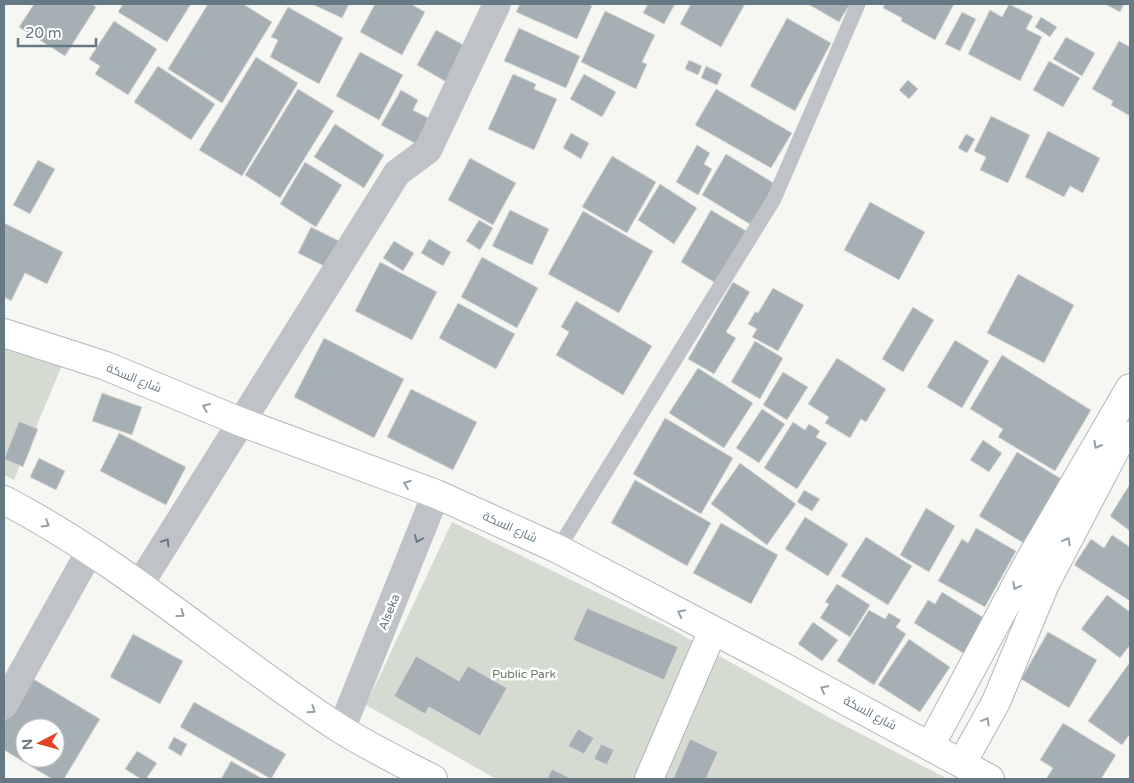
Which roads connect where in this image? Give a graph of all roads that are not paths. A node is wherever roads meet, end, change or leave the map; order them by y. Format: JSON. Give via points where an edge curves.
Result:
{"nodes":[{"id":1,"x":497,"y":4,"type":"edge"},
{"id":2,"x":858,"y":4,"type":"edge"},
{"id":3,"x":4,"y":333,"type":"edge"},
{"id":4,"x":1130,"y":388,"type":"edge"},
{"id":5,"x":241,"y":422,"type":"junction"},
{"id":6,"x":1130,"y":422,"type":"edge"},
{"id":7,"x":436,"y":494,"type":"junction"},
{"id":8,"x":4,"y":500,"type":"edge"},
{"id":9,"x":558,"y":549,"type":"junction"},
{"id":10,"x":90,"y":551,"type":"junction"},
{"id":11,"x":140,"y":584,"type":"junction"},
{"id":12,"x":713,"y":630,"type":"junction"},
{"id":13,"x":4,"y":705,"type":"edge"},
{"id":14,"x":341,"y":730,"type":"junction"},
{"id":15,"x":930,"y":746,"type":"junction"},
{"id":16,"x":962,"y":763,"type":"junction"},
{"id":17,"x":433,"y":779,"type":"edge"},
{"id":18,"x":649,"y":779,"type":"edge"},
{"id":19,"x":990,"y":779,"type":"edge"}],
"edges":[{"from":1,"to":5,"type":"street","via":[[428,150],[397,172]]},
{"from":2,"to":9,"type":"lane","via":[[774,199]]},
{"from":5,"to":3,"type":"main road","name":"شارع السكة","one_way":true,"via":[[106,366]]},
{"from":4,"to":15,"type":"main road","one_way":true,"via":[[1027,565]]},
{"from":7,"to":5,"type":"main road","name":"شارع السكة","one_way":true},
{"from":11,"to":5,"type":"street","one_way":true},
{"from":16,"to":6,"type":"main road","one_way":true,"via":[[996,702],[1045,584]]},
{"from":7,"to":9,"type":"main road","name":"شارع السكة"},
{"from":7,"to":14,"type":"street","name":"Alseka","one_way":true},
{"from":8,"to":10,"type":"main road","one_way":true},
{"from":12,"to":9,"type":"main road","name":"شارع السكة","one_way":true},
{"from":10,"to":11,"type":"main road"},
{"from":10,"to":13,"type":"street"},
{"from":11,"to":14,"type":"main road","one_way":true},
{"from":15,"to":12,"type":"main road","name":"شارع السكة","one_way":true},
{"from":12,"to":18,"type":"main road"},
{"from":14,"to":17,"type":"main road"},
{"from":15,"to":16,"type":"main road","name":"شارع السكة"},
{"from":16,"to":19,"type":"main road","name":"شارع السكة"}]}
